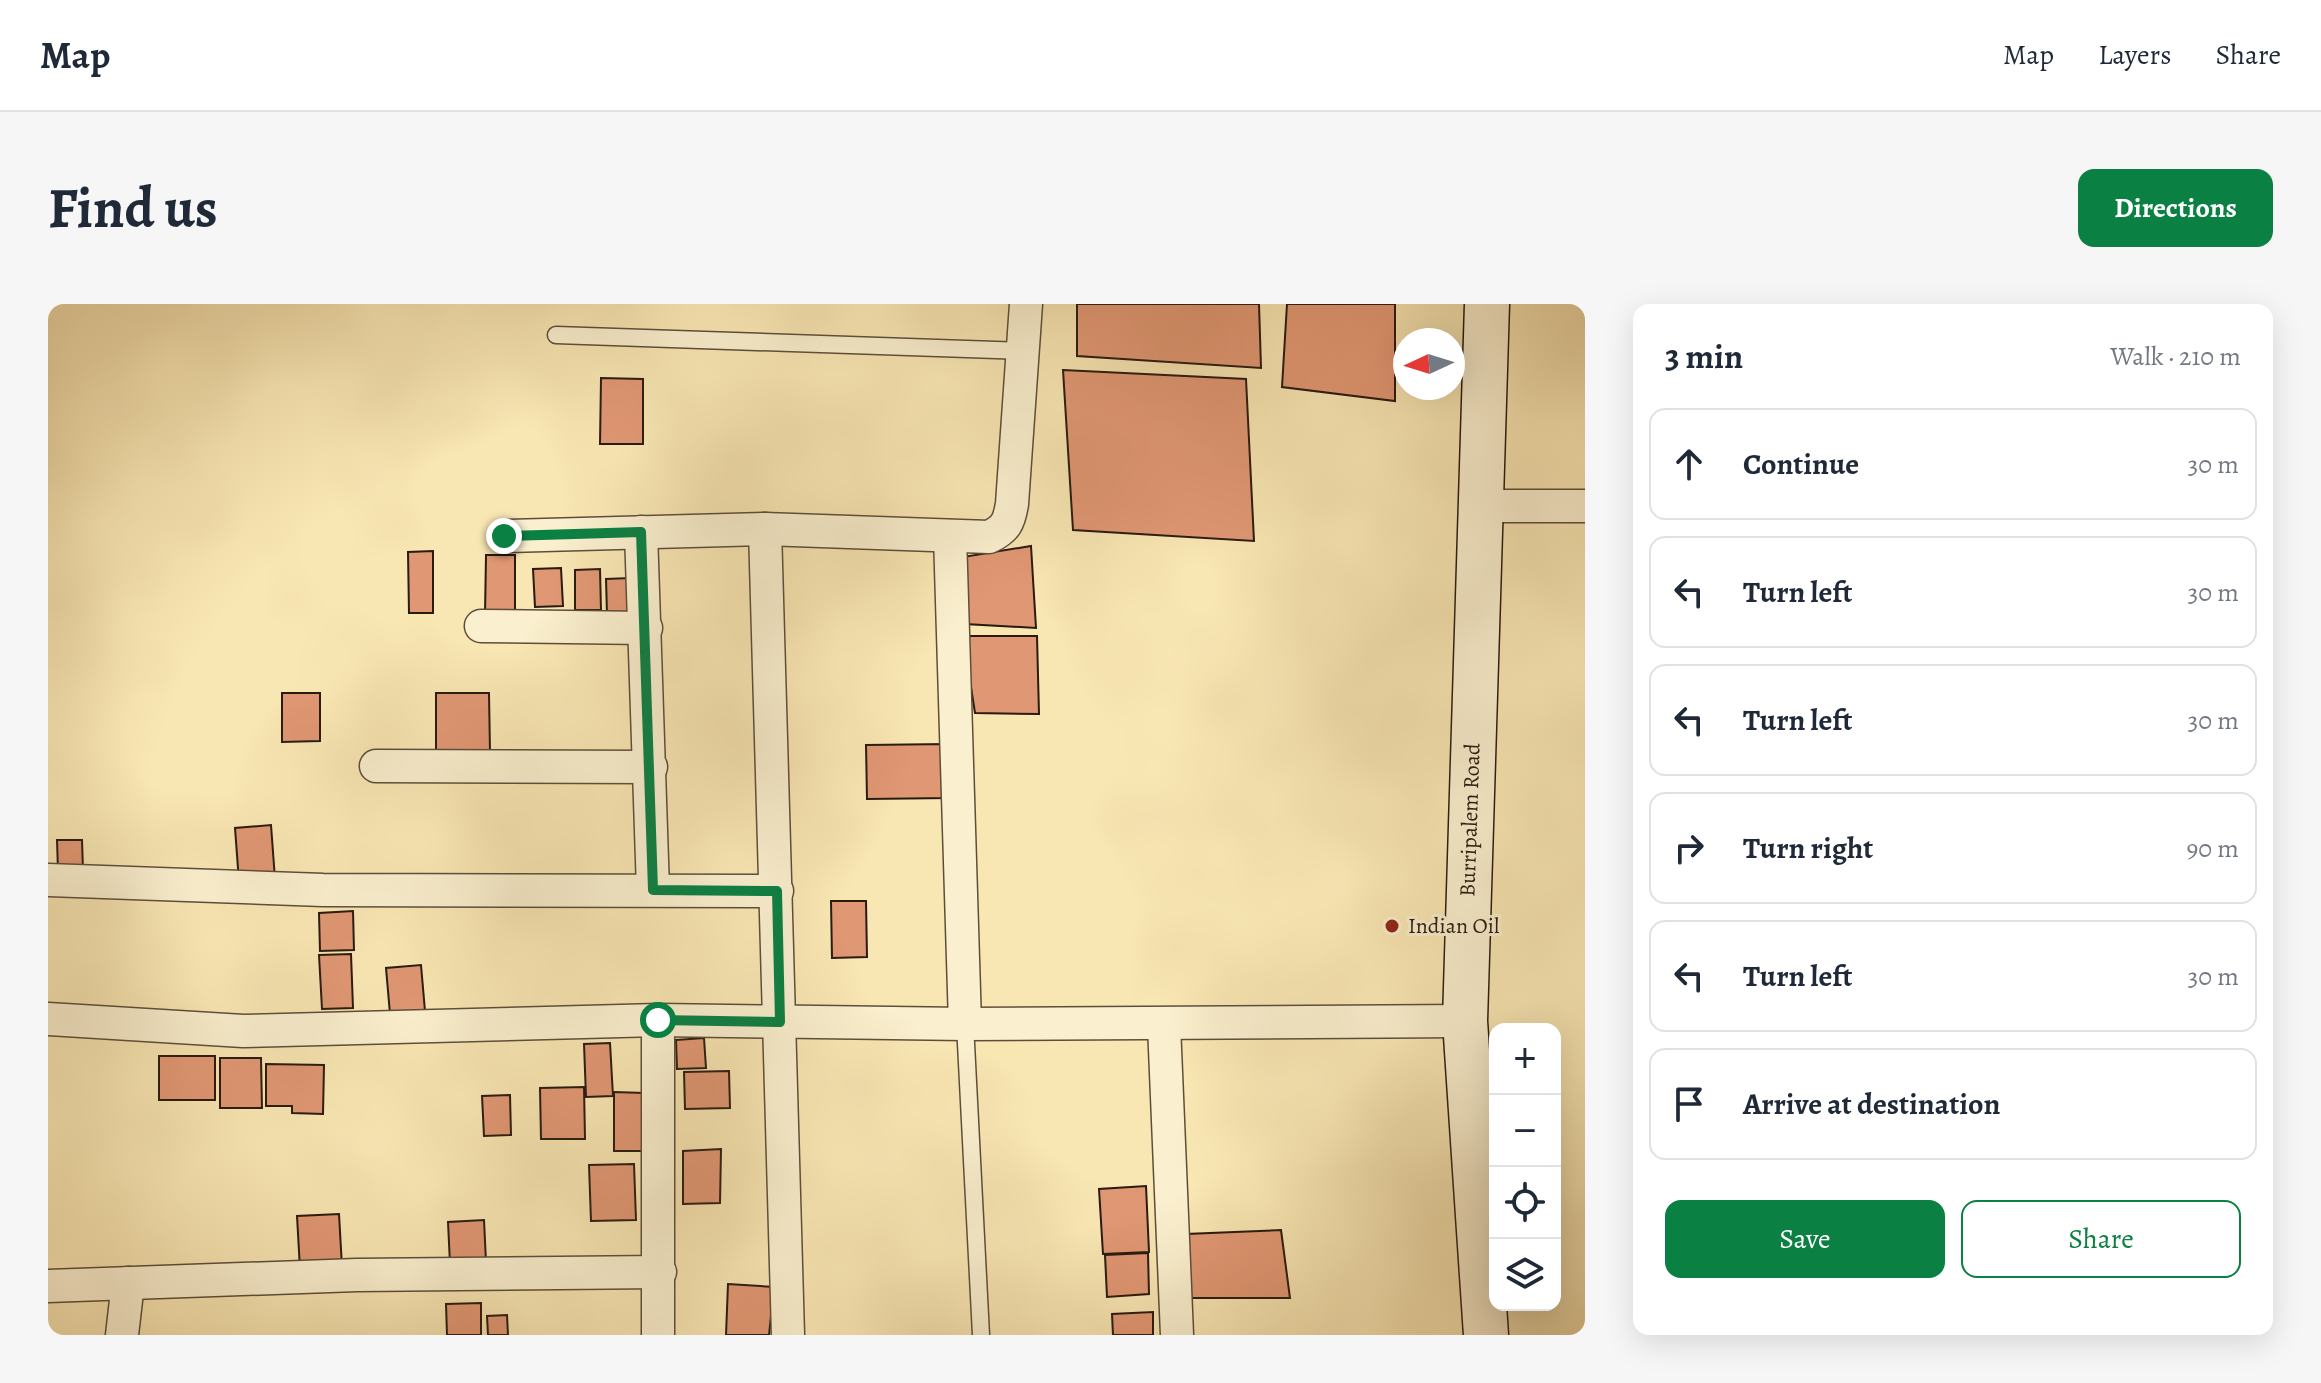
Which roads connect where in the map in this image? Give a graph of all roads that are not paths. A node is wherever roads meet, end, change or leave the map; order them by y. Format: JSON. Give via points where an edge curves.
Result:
{"nodes":[{"id":1,"x":1026,"y":304,"type":"edge"},
{"id":2,"x":1487,"y":304,"type":"edge"},
{"id":3,"x":556,"y":335,"type":"dead end"},
{"id":4,"x":1023,"y":351,"type":"junction"},
{"id":5,"x":1479,"y":506,"type":"junction"},
{"id":6,"x":1585,"y":506,"type":"edge"},
{"id":7,"x":765,"y":529,"type":"junction"},
{"id":8,"x":641,"y":532,"type":"junction"},
{"id":9,"x":504,"y":536,"type":"dead end"},
{"id":10,"x":950,"y":536,"type":"junction"},
{"id":11,"x":481,"y":626,"type":"dead end"},
{"id":12,"x":646,"y":628,"type":"junction"},
{"id":13,"x":376,"y":766,"type":"dead end"},
{"id":14,"x":651,"y":767,"type":"junction"},
{"id":15,"x":48,"y":880,"type":"edge"},
{"id":16,"x":653,"y":890,"type":"junction"},
{"id":17,"x":777,"y":891,"type":"junction"},
{"id":18,"x":48,"y":1019,"type":"edge"},
{"id":19,"x":658,"y":1020,"type":"junction"},
{"id":20,"x":1465,"y":1021,"type":"junction"},
{"id":21,"x":780,"y":1022,"type":"junction"},
{"id":22,"x":965,"y":1024,"type":"junction"},
{"id":23,"x":1164,"y":1025,"type":"junction"},
{"id":24,"x":660,"y":1272,"type":"junction"},
{"id":25,"x":128,"y":1283,"type":"junction"},
{"id":26,"x":48,"y":1286,"type":"edge"},
{"id":27,"x":122,"y":1335,"type":"edge"},
{"id":28,"x":658,"y":1335,"type":"edge"},
{"id":29,"x":788,"y":1335,"type":"edge"},
{"id":30,"x":981,"y":1335,"type":"edge"},
{"id":31,"x":1177,"y":1335,"type":"edge"},
{"id":32,"x":1486,"y":1335,"type":"edge"}],
"edges":[{"from":1,"to":4,"type":"street"},
{"from":2,"to":5,"type":"main road","name":"Burripalem Road"},
{"from":3,"to":4,"type":"lane"},
{"from":4,"to":10,"type":"street","via":[[1010,520],[989,537]]},
{"from":5,"to":6,"type":"street"},
{"from":5,"to":20,"type":"main road","name":"Burripalem Road"},
{"from":7,"to":8,"type":"street"},
{"from":7,"to":10,"type":"street"},
{"from":7,"to":17,"type":"street"},
{"from":8,"to":9,"type":"street"},
{"from":8,"to":12,"type":"street"},
{"from":10,"to":22,"type":"street"},
{"from":11,"to":12,"type":"street"},
{"from":12,"to":14,"type":"street"},
{"from":13,"to":14,"type":"street"},
{"from":14,"to":16,"type":"street"},
{"from":15,"to":16,"type":"street","via":[[323,890]]},
{"from":16,"to":17,"type":"street"},
{"from":17,"to":21,"type":"street"},
{"from":18,"to":19,"type":"street","via":[[243,1031]]},
{"from":19,"to":21,"type":"street"},
{"from":19,"to":24,"type":"street"},
{"from":20,"to":23,"type":"street"},
{"from":20,"to":32,"type":"main road","name":"Burripalem Road"},
{"from":21,"to":22,"type":"street"},
{"from":21,"to":29,"type":"street"},
{"from":22,"to":23,"type":"street"},
{"from":22,"to":30,"type":"lane"},
{"from":23,"to":31,"type":"street"},
{"from":24,"to":25,"type":"street"},
{"from":24,"to":28,"type":"street"},
{"from":25,"to":26,"type":"street"},
{"from":25,"to":27,"type":"street"}]}
